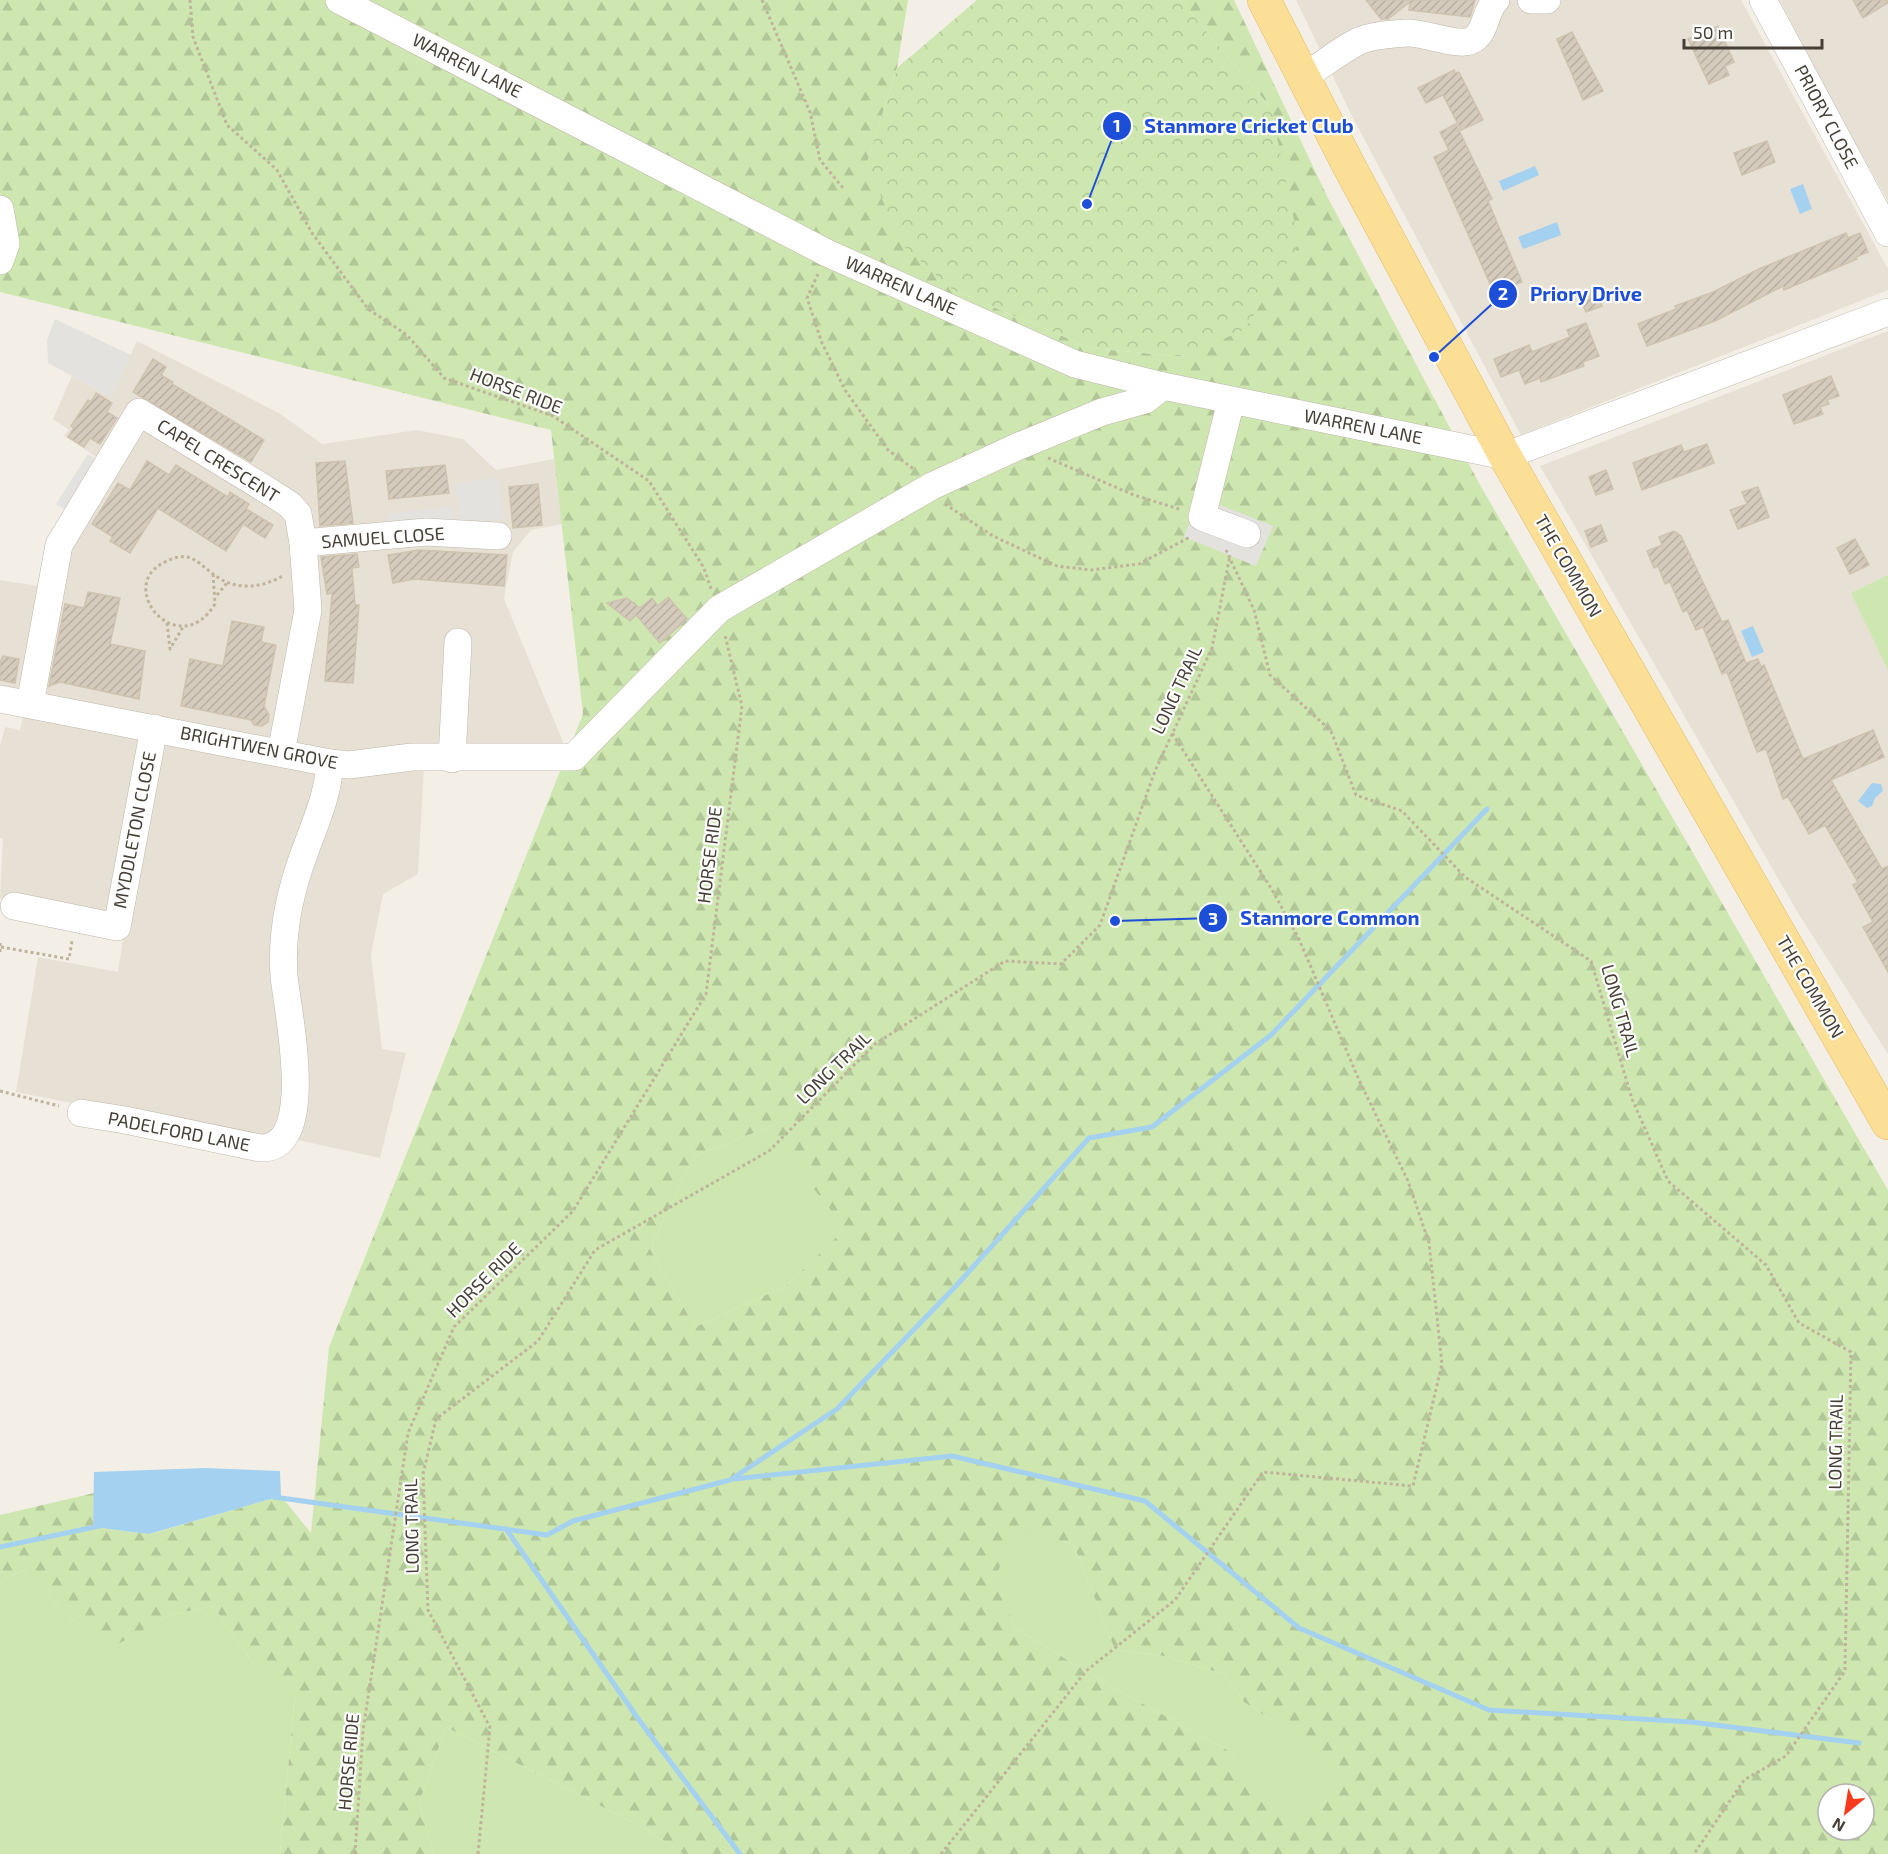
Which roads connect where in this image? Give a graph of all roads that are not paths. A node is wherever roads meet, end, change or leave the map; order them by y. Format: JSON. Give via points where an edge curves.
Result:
{"nodes":[{"id":1,"x":339,"y":0,"type":"edge"},
{"id":2,"x":1264,"y":0,"type":"edge"},
{"id":3,"x":1496,"y":0,"type":"edge"},
{"id":4,"x":1532,"y":0,"type":"edge"},
{"id":5,"x":1547,"y":0,"type":"edge"},
{"id":6,"x":1763,"y":0,"type":"edge"},
{"id":7,"x":1303,"y":77,"type":"junction"},
{"id":8,"x":0,"y":209,"type":"edge"},
{"id":9,"x":1888,"y":233,"type":"edge"},
{"id":10,"x":0,"y":261,"type":"edge"},
{"id":11,"x":1888,"y":312,"type":"edge"},
{"id":12,"x":1163,"y":386,"type":"junction"},
{"id":13,"x":1231,"y":401,"type":"junction"},
{"id":14,"x":1504,"y":456,"type":"junction"},
{"id":15,"x":1247,"y":534,"type":"dead end"},
{"id":16,"x":498,"y":536,"type":"dead end"},
{"id":17,"x":304,"y":555,"type":"junction"},
{"id":18,"x":458,"y":642,"type":"dead end"},
{"id":19,"x":0,"y":699,"type":"edge"},
{"id":20,"x":30,"y":704,"type":"junction"},
{"id":21,"x":154,"y":728,"type":"junction"},
{"id":22,"x":281,"y":753,"type":"junction"},
{"id":23,"x":452,"y":759,"type":"junction"},
{"id":24,"x":330,"y":763,"type":"junction"},
{"id":25,"x":14,"y":906,"type":"dead end"},
{"id":26,"x":81,"y":1113,"type":"road end"},
{"id":27,"x":1888,"y":1122,"type":"edge"}],
"edges":[{"from":1,"to":12,"type":"street","name":"WARREN LANE","via":[[827,253],[1075,364]]},
{"from":2,"to":7,"type":"main road","name":"THE COMMON"},
{"from":3,"to":7,"type":"street","via":[[1473,40],[1456,42],[1427,33],[1406,33],[1358,41]]},
{"from":4,"to":5,"type":"street"},
{"from":6,"to":9,"type":"street","name":"PRIORY CLOSE"},
{"from":7,"to":14,"type":"main road","name":"THE COMMON"},
{"from":8,"to":10,"type":"street","via":[[6,244]]},
{"from":11,"to":14,"type":"street"},
{"from":12,"to":13,"type":"street","name":"WARREN LANE"},
{"from":12,"to":23,"type":"street","name":"BRIGHTWEN GROVE","via":[[1145,400],[1102,412],[932,486],[719,609],[574,757]]},
{"from":13,"to":14,"type":"street","name":"WARREN LANE"},
{"from":13,"to":15,"type":"street","via":[[1202,517]]},
{"from":14,"to":27,"type":"main road","name":"THE COMMON"},
{"from":16,"to":17,"type":"street","name":"SAMUEL CLOSE","via":[[426,532]]},
{"from":17,"to":20,"type":"street","name":"CAPEL CRESCENT","via":[[298,514],[290,505],[139,412],[59,545]]},
{"from":17,"to":22,"type":"street","name":"CAPEL CRESCENT","via":[[308,610]]},
{"from":18,"to":23,"type":"street"},
{"from":19,"to":20,"type":"street","name":"BRIGHTWEN GROVE"},
{"from":20,"to":21,"type":"street","name":"BRIGHTWEN GROVE"},
{"from":21,"to":22,"type":"street","name":"BRIGHTWEN GROVE"},
{"from":21,"to":25,"type":"street","name":"MYDDLETON CLOSE","via":[[117,927]]},
{"from":22,"to":24,"type":"street","name":"BRIGHTWEN GROVE"},
{"from":23,"to":24,"type":"street","name":"BRIGHTWEN GROVE","via":[[412,757],[349,765]]},
{"from":24,"to":26,"type":"street","name":"PADELFORD LANE","via":[[322,809],[294,886],[287,920],[284,975],[295,1098],[285,1137],[276,1146],[260,1148]]}]}
